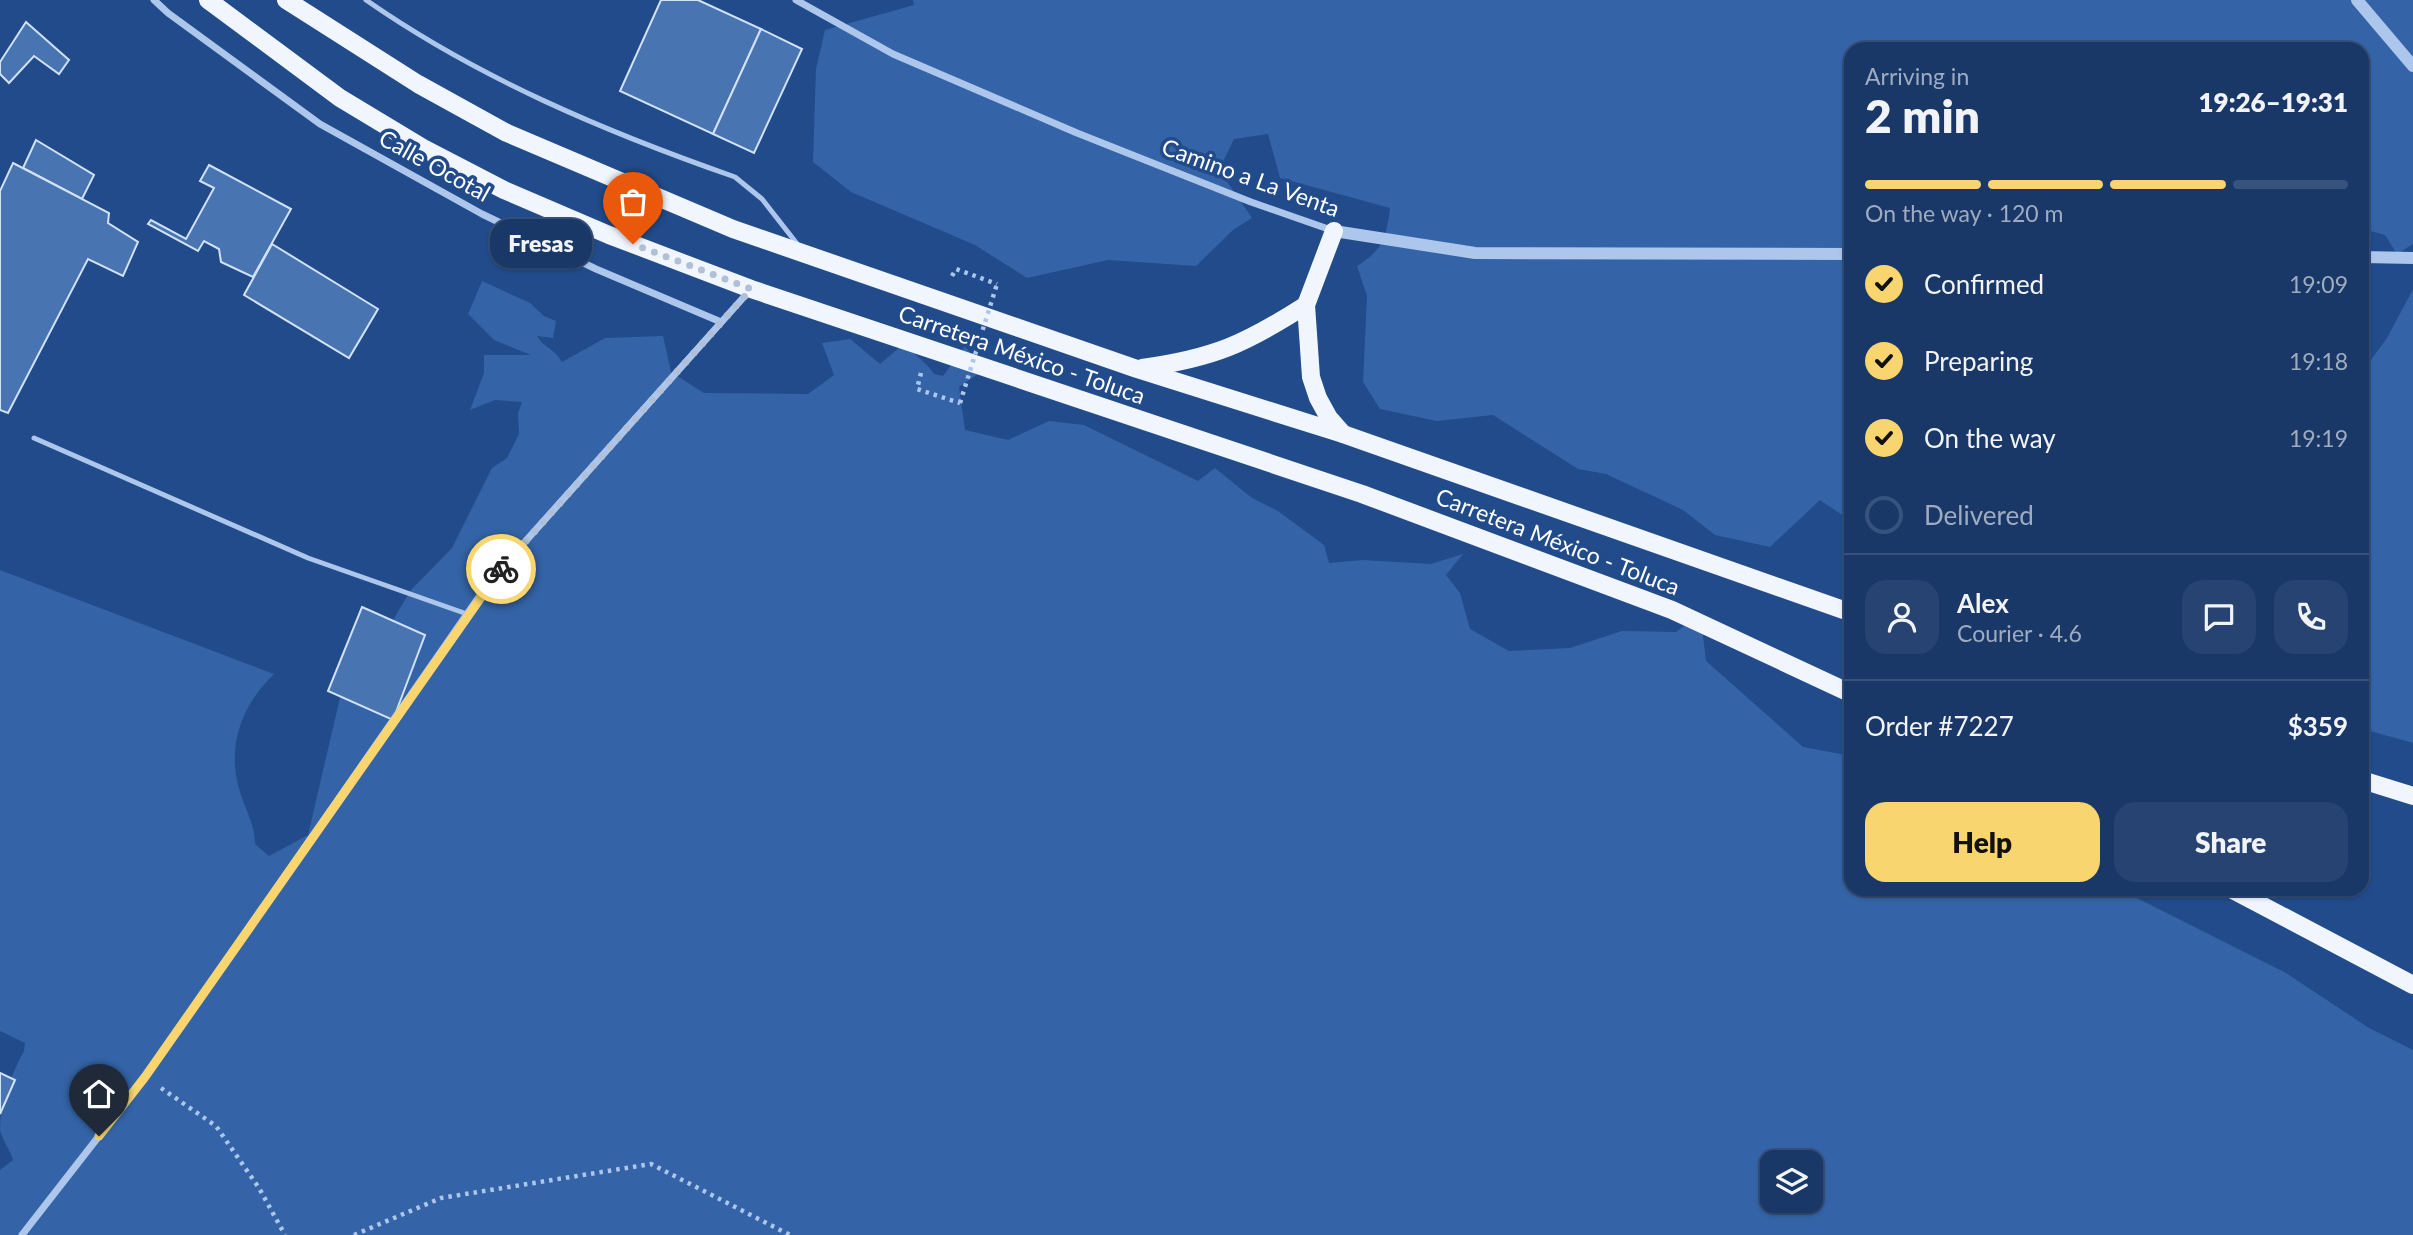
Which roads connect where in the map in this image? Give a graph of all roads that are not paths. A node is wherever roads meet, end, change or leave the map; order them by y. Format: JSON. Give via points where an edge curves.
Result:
{"nodes":[{"id":1,"x":154,"y":0,"type":"edge"},
{"id":2,"x":208,"y":0,"type":"edge"},
{"id":3,"x":286,"y":0,"type":"edge"},
{"id":4,"x":366,"y":0,"type":"edge"},
{"id":5,"x":796,"y":0,"type":"edge"},
{"id":6,"x":2357,"y":0,"type":"edge"},
{"id":7,"x":2413,"y":66,"type":"edge"},
{"id":8,"x":1334,"y":232,"type":"junction"},
{"id":9,"x":801,"y":251,"type":"junction"},
{"id":10,"x":1844,"y":254,"type":"edge"},
{"id":11,"x":2369,"y":257,"type":"edge"},
{"id":12,"x":2413,"y":258,"type":"edge"},
{"id":13,"x":751,"y":289,"type":"junction"},
{"id":14,"x":1306,"y":305,"type":"junction"},
{"id":15,"x":721,"y":322,"type":"junction"},
{"id":16,"x":1137,"y":369,"type":"junction"},
{"id":17,"x":1343,"y":434,"type":"junction"},
{"id":18,"x":34,"y":438,"type":"dead end"},
{"id":19,"x":1844,"y":610,"type":"edge"},
{"id":20,"x":467,"y":614,"type":"junction"},
{"id":21,"x":1844,"y":690,"type":"edge"},
{"id":22,"x":2369,"y":782,"type":"edge"},
{"id":23,"x":2413,"y":796,"type":"edge"},
{"id":24,"x":2244,"y":896,"type":"edge"},
{"id":25,"x":2413,"y":985,"type":"edge"},
{"id":26,"x":22,"y":1235,"type":"edge"}],
"edges":[{"from":1,"to":15,"type":"street","name":"Calle Ocotal","via":[[320,124],[482,214]]},
{"from":2,"to":13,"type":"main road","name":"Carretera México - Toluca","via":[[340,99],[423,148],[504,190]]},
{"from":3,"to":9,"type":"main road","name":"Carretera México - Toluca","via":[[418,84],[507,133],[733,229]]},
{"from":4,"to":9,"type":"lane","via":[[410,31],[517,90],[735,177],[784,223]]},
{"from":5,"to":8,"type":"street","name":"Camino a La Venta","via":[[893,54],[1077,133]]},
{"from":6,"to":7,"type":"street"},
{"from":8,"to":10,"type":"street","name":"Camino a La Venta","via":[[1475,253]]},
{"from":8,"to":14,"type":"main road"},
{"from":9,"to":16,"type":"main road","name":"Carretera México - Toluca"},
{"from":11,"to":12,"type":"street"},
{"from":13,"to":15,"type":"street"},
{"from":13,"to":21,"type":"main road","name":"Carretera México - Toluca","via":[[1362,494],[1672,610]]},
{"from":14,"to":16,"type":"main road","via":[[1237,346],[1206,357]]},
{"from":14,"to":17,"type":"main road","via":[[1311,377],[1329,418]]},
{"from":15,"to":20,"type":"street","via":[[490,581]]},
{"from":16,"to":17,"type":"main road","name":"Carretera México - Toluca"},
{"from":17,"to":19,"type":"main road","name":"Carretera México - Toluca"},
{"from":18,"to":20,"type":"lane","via":[[308,558]]},
{"from":20,"to":26,"type":"street","via":[[145,1077]]},
{"from":22,"to":23,"type":"main road"},
{"from":24,"to":25,"type":"main road"}]}
